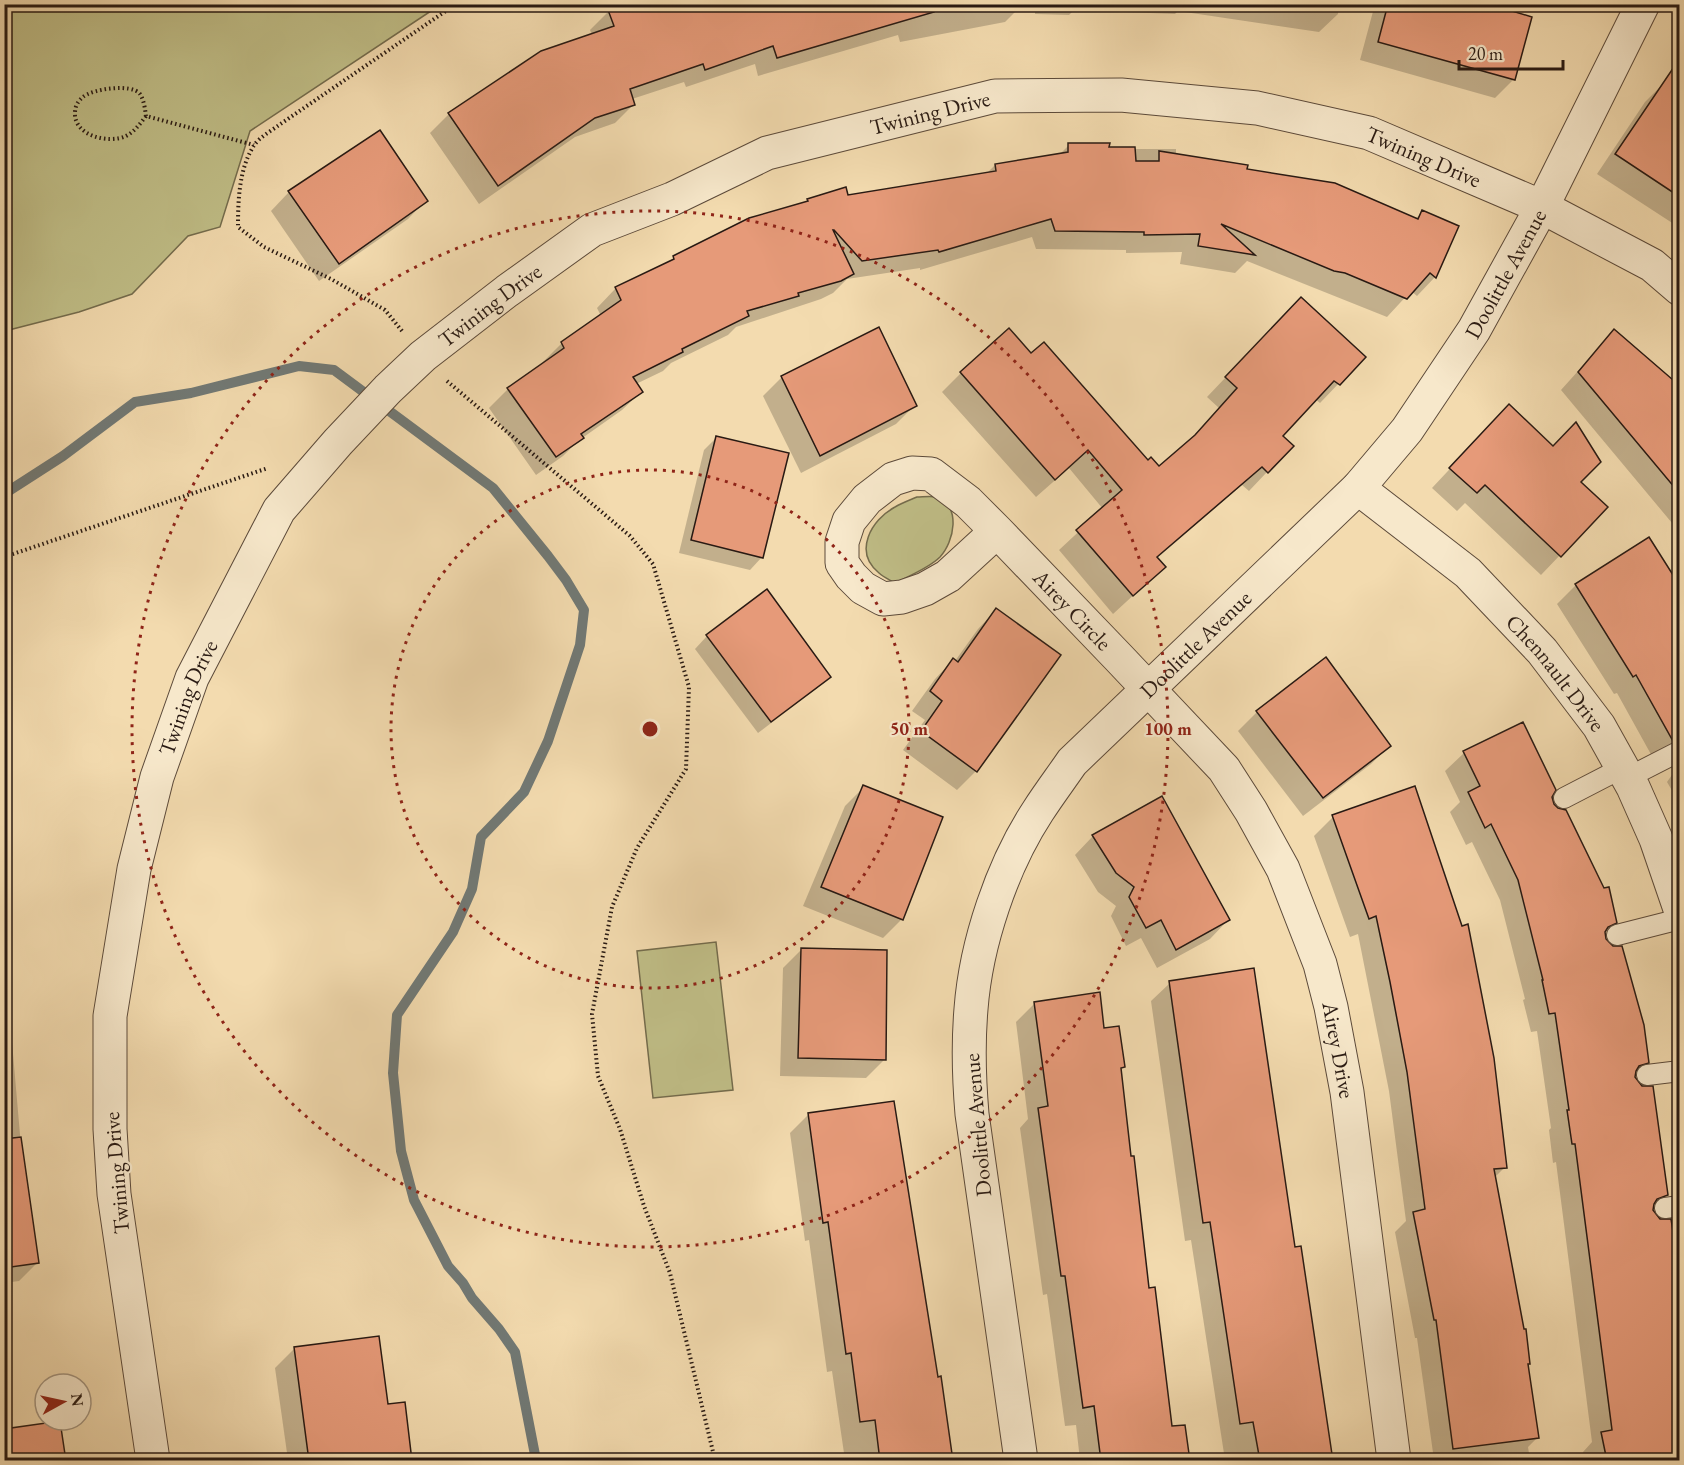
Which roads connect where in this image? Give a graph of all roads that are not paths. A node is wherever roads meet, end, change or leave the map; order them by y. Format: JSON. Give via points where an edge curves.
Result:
{"nodes":[{"id":1,"x":1643,"y":4,"type":"edge"},
{"id":2,"x":1542,"y":207,"type":"junction"},
{"id":3,"x":1680,"y":289,"type":"edge"},
{"id":4,"x":1358,"y":488,"type":"junction"},
{"id":5,"x":997,"y":531,"type":"junction"},
{"id":6,"x":1149,"y":689,"type":"junction"},
{"id":7,"x":1680,"y":751,"type":"edge"},
{"id":8,"x":1625,"y":773,"type":"junction"},
{"id":9,"x":1564,"y":798,"type":"dead end"},
{"id":10,"x":1678,"y":894,"type":"edge"},
{"id":11,"x":1680,"y":919,"type":"edge"},
{"id":12,"x":1617,"y":935,"type":"dead end"},
{"id":13,"x":1680,"y":1071,"type":"edge"},
{"id":14,"x":1647,"y":1076,"type":"dead end"},
{"id":15,"x":153,"y":1461,"type":"edge"},
{"id":16,"x":1021,"y":1461,"type":"edge"},
{"id":17,"x":1394,"y":1461,"type":"edge"}],
"edges":[{"from":1,"to":2,"type":"street","name":"Doolittle Avenue"},
{"from":2,"to":3,"type":"street","name":"Twining Drive","via":[[1652,265]]},
{"from":2,"to":4,"type":"street","name":"Doolittle Avenue","via":[[1474,330],[1407,430]]},
{"from":2,"to":15,"type":"street","name":"Twining Drive","via":[[1369,134],[1257,108],[1121,95],[995,96],[767,153],[672,199],[591,230],[423,356],[338,442],[279,510],[192,678],[157,777],[134,869],[110,1016],[110,1129],[114,1194]]},
{"from":4,"to":6,"type":"street","name":"Doolittle Avenue"},
{"from":4,"to":8,"type":"street","name":"Chennault Drive","via":[[1467,573],[1535,644],[1599,726]]},
{"from":5,"to":5,"type":"street","name":"Airey Circle","via":[[931,474],[912,473],[893,479],[867,499],[849,521],[842,542],[842,563],[863,588],[883,599],[902,597],[948,576]]},
{"from":5,"to":6,"type":"street","name":"Airey Circle"},
{"from":6,"to":16,"type":"street","name":"Doolittle Avenue","via":[[1072,762],[1037,812],[994,903],[971,1007],[968,1067],[972,1114]]},
{"from":6,"to":17,"type":"street","name":"Airey Drive","via":[[1224,769],[1251,811],[1283,869],[1320,964],[1347,1092]]},
{"from":7,"to":8,"type":"lane"},
{"from":8,"to":9,"type":"lane"},
{"from":8,"to":10,"type":"street","name":"Chennault Drive"},
{"from":11,"to":12,"type":"lane"},
{"from":13,"to":14,"type":"lane"}]}
